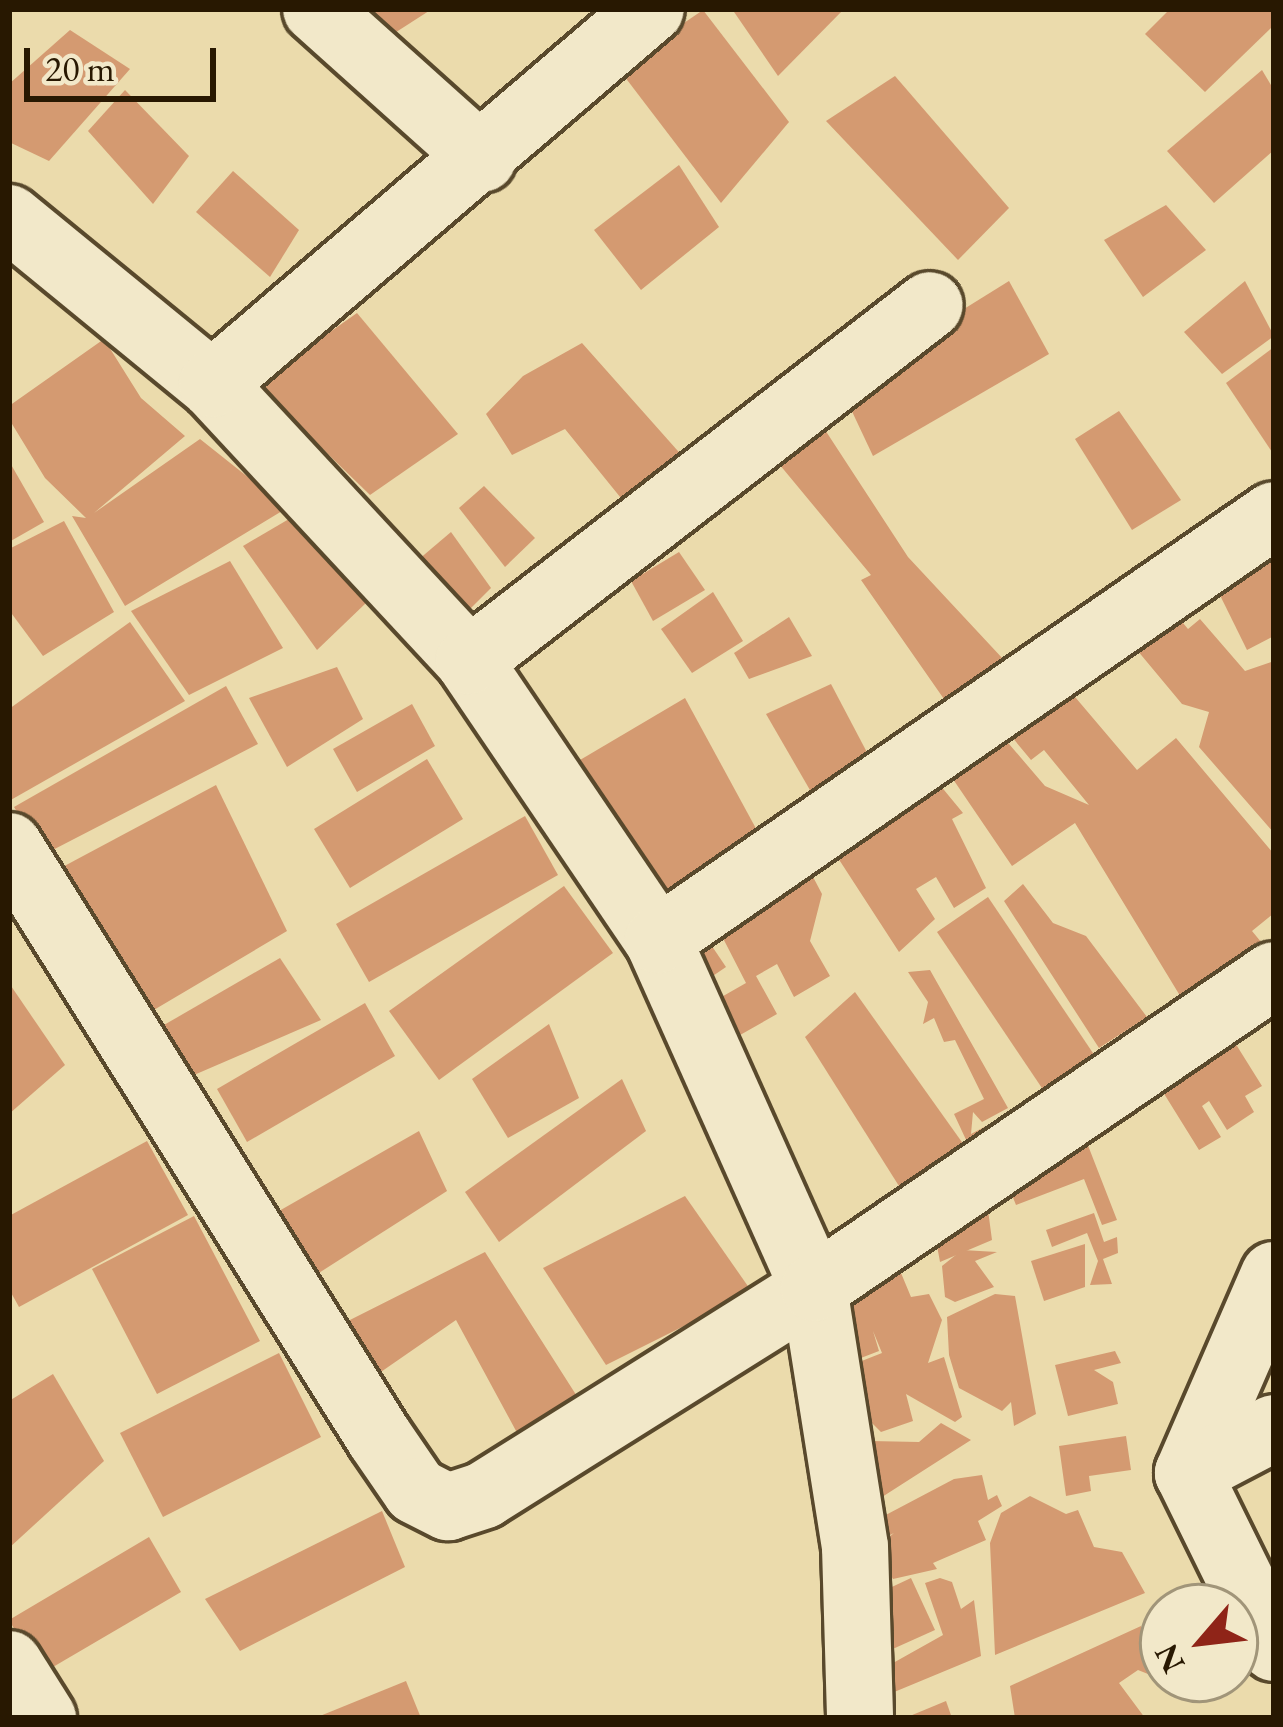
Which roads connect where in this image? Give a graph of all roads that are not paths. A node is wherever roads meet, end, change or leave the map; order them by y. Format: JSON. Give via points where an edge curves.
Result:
{"nodes":[{"id":1,"x":316,"y":9,"type":"edge"},
{"id":2,"x":651,"y":9,"type":"edge"},
{"id":3,"x":483,"y":159,"type":"junction"},
{"id":4,"x":9,"y":218,"type":"edge"},
{"id":5,"x":931,"y":305,"type":"dead end"},
{"id":6,"x":212,"y":384,"type":"junction"},
{"id":7,"x":1274,"y":515,"type":"edge"},
{"id":8,"x":469,"y":661,"type":"junction"},
{"id":9,"x":9,"y":845,"type":"edge"},
{"id":10,"x":658,"y":940,"type":"junction"},
{"id":11,"x":1274,"y":975,"type":"edge"},
{"id":12,"x":1274,"y":1275,"type":"edge"},
{"id":13,"x":814,"y":1288,"type":"junction"},
{"id":14,"x":1274,"y":1428,"type":"edge"},
{"id":15,"x":1188,"y":1473,"type":"junction"},
{"id":16,"x":1274,"y":1648,"type":"edge"},
{"id":17,"x":9,"y":1664,"type":"edge"},
{"id":18,"x":44,"y":1718,"type":"edge"},
{"id":19,"x":860,"y":1718,"type":"edge"}],
"edges":[{"from":1,"to":3,"type":"street"},
{"from":2,"to":3,"type":"street"},
{"from":3,"to":6,"type":"street"},
{"from":4,"to":6,"type":"street"},
{"from":5,"to":8,"type":"street"},
{"from":6,"to":8,"type":"street"},
{"from":7,"to":10,"type":"street"},
{"from":8,"to":10,"type":"street"},
{"from":9,"to":13,"type":"street","via":[[416,1491],[448,1507],[484,1495]]},
{"from":10,"to":13,"type":"street"},
{"from":11,"to":13,"type":"street"},
{"from":12,"to":15,"type":"street"},
{"from":13,"to":19,"type":"street","via":[[855,1547]]},
{"from":14,"to":15,"type":"street"},
{"from":15,"to":16,"type":"street"},
{"from":17,"to":18,"type":"street"}]}
